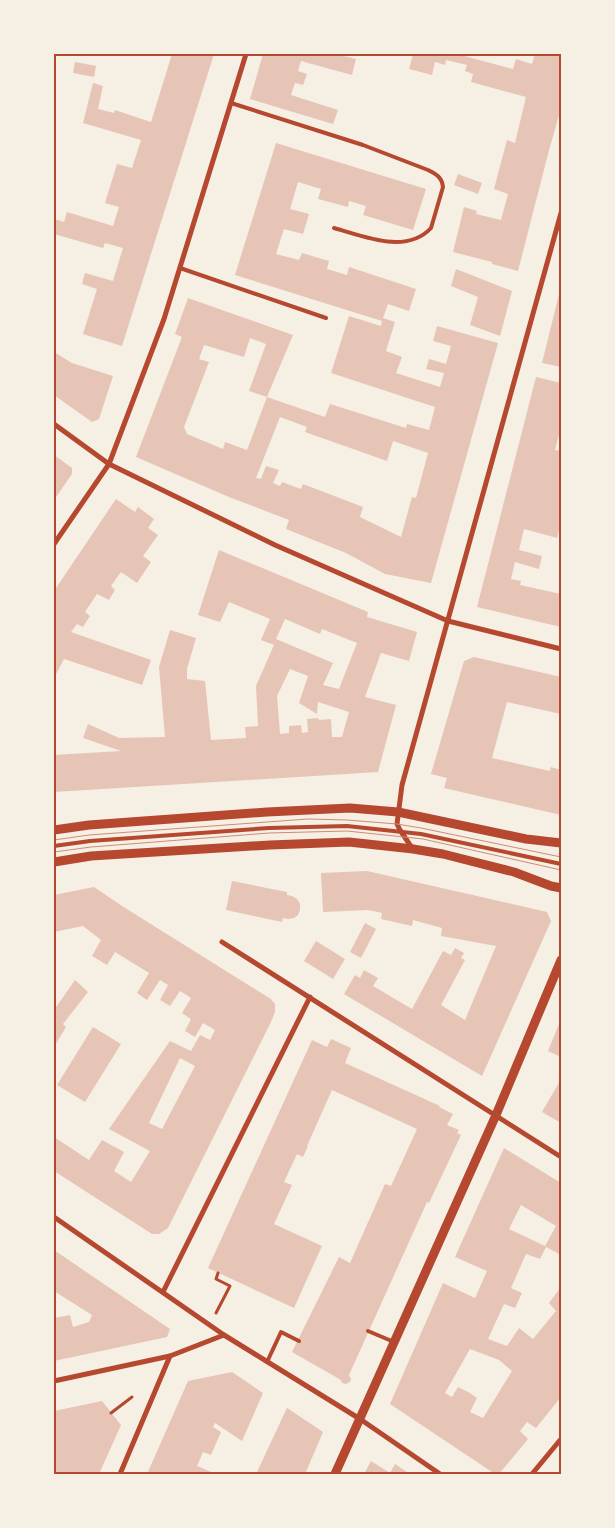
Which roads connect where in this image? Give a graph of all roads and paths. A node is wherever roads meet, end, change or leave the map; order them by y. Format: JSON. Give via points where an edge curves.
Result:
{"nodes":[{"id":1,"x":246,"y":54,"type":"edge"},
{"id":2,"x":231,"y":102,"type":"junction"},
{"id":3,"x":561,"y":213,"type":"edge"},
{"id":4,"x":334,"y":228,"type":"dead end"},
{"id":5,"x":180,"y":268,"type":"junction"},
{"id":6,"x":326,"y":318,"type":"dead end"},
{"id":7,"x":54,"y":424,"type":"edge"},
{"id":8,"x":109,"y":464,"type":"junction"},
{"id":9,"x":54,"y":544,"type":"edge"},
{"id":10,"x":448,"y":621,"type":"junction"},
{"id":11,"x":561,"y":649,"type":"edge"},
{"id":12,"x":398,"y":812,"type":"junction"},
{"id":13,"x":54,"y":830,"type":"edge"},
{"id":14,"x":400,"y":830,"type":"junction"},
{"id":15,"x":561,"y":843,"type":"edge"},
{"id":16,"x":54,"y":846,"type":"edge"},
{"id":17,"x":413,"y":849,"type":"junction"},
{"id":18,"x":54,"y":862,"type":"edge"},
{"id":19,"x":561,"y":864,"type":"edge"},
{"id":20,"x":561,"y":888,"type":"edge"},
{"id":21,"x":222,"y":942,"type":"dead end"},
{"id":22,"x":561,"y":960,"type":"edge"},
{"id":23,"x":310,"y":997,"type":"junction"},
{"id":24,"x":496,"y":1115,"type":"junction"},
{"id":25,"x":561,"y":1157,"type":"edge"},
{"id":26,"x":54,"y":1217,"type":"edge"},
{"id":27,"x":218,"y":1273,"type":"dead end"},
{"id":28,"x":162,"y":1292,"type":"junction"},
{"id":29,"x":216,"y":1313,"type":"dead end"},
{"id":30,"x":368,"y":1331,"type":"dead end"},
{"id":31,"x":224,"y":1335,"type":"junction"},
{"id":32,"x":299,"y":1341,"type":"dead end"},
{"id":33,"x":395,"y":1343,"type":"junction"},
{"id":34,"x":170,"y":1356,"type":"junction"},
{"id":35,"x":267,"y":1362,"type":"junction"},
{"id":36,"x":54,"y":1381,"type":"edge"},
{"id":37,"x":132,"y":1397,"type":"dead end"},
{"id":38,"x":111,"y":1413,"type":"dead end"},
{"id":39,"x":360,"y":1419,"type":"junction"},
{"id":40,"x":561,"y":1440,"type":"edge"},
{"id":41,"x":120,"y":1474,"type":"edge"},
{"id":42,"x":336,"y":1474,"type":"edge"},
{"id":43,"x":440,"y":1474,"type":"edge"},
{"id":44,"x":532,"y":1474,"type":"edge"}],
"edges":[{"from":1,"to":2,"type":"street"},
{"from":2,"to":4,"type":"lane","via":[[364,145],[428,170],[442,181],[431,228],[419,237],[380,241]]},
{"from":2,"to":5,"type":"street"},
{"from":3,"to":10,"type":"street"},
{"from":5,"to":6,"type":"lane"},
{"from":5,"to":8,"type":"street"},
{"from":7,"to":8,"type":"street"},
{"from":8,"to":9,"type":"street"},
{"from":8,"to":10,"type":"street","via":[[275,545]]},
{"from":10,"to":11,"type":"street"},
{"from":10,"to":12,"type":"street","via":[[402,785]]},
{"from":12,"to":13,"type":"street","via":[[350,808]]},
{"from":12,"to":14,"type":"street"},
{"from":12,"to":15,"type":"street","via":[[526,839]]},
{"from":14,"to":16,"type":"lane","via":[[347,826],[269,828]]},
{"from":14,"to":17,"type":"street"},
{"from":14,"to":19,"type":"lane"},
{"from":17,"to":18,"type":"street","via":[[349,842],[91,856]]},
{"from":17,"to":20,"type":"street","via":[[498,867]]},
{"from":21,"to":23,"type":"street"},
{"from":22,"to":24,"type":"street"},
{"from":23,"to":24,"type":"street"},
{"from":23,"to":28,"type":"street"},
{"from":24,"to":25,"type":"street"},
{"from":24,"to":33,"type":"street"},
{"from":26,"to":28,"type":"street"},
{"from":27,"to":29,"type":"path","via":[[216,1279],[230,1286]]},
{"from":28,"to":31,"type":"street"},
{"from":30,"to":33,"type":"lane"},
{"from":31,"to":34,"type":"street"},
{"from":31,"to":35,"type":"street"},
{"from":32,"to":35,"type":"lane","via":[[281,1332]]},
{"from":33,"to":39,"type":"street"},
{"from":34,"to":36,"type":"street"},
{"from":34,"to":41,"type":"street"},
{"from":35,"to":39,"type":"street"},
{"from":37,"to":38,"type":"path"},
{"from":39,"to":42,"type":"street"},
{"from":39,"to":43,"type":"street"},
{"from":40,"to":44,"type":"street"}]}
